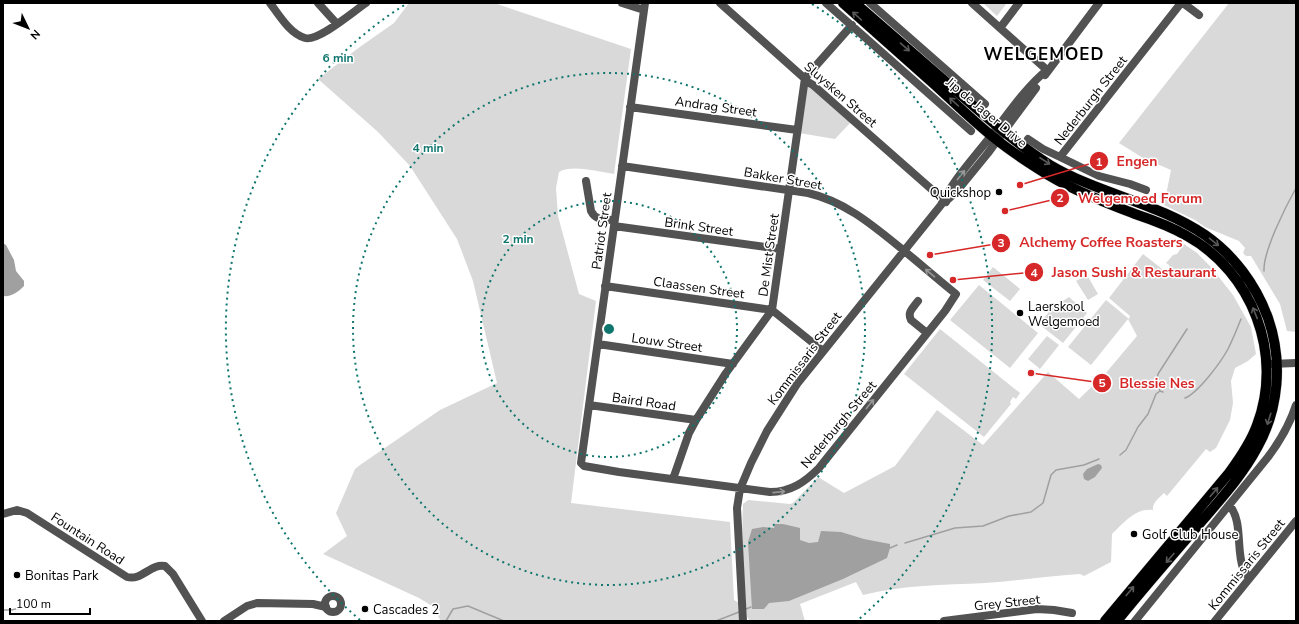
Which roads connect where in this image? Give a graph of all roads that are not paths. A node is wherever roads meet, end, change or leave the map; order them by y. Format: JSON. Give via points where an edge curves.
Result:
{"nodes":[{"id":1,"x":270,"y":3,"type":"edge"},
{"id":2,"x":318,"y":3,"type":"edge"},
{"id":3,"x":366,"y":3,"type":"edge"},
{"id":4,"x":622,"y":3,"type":"edge"},
{"id":5,"x":720,"y":3,"type":"edge"},
{"id":6,"x":826,"y":3,"type":"edge"},
{"id":7,"x":843,"y":3,"type":"edge"},
{"id":8,"x":855,"y":3,"type":"edge"},
{"id":9,"x":870,"y":3,"type":"edge"},
{"id":10,"x":972,"y":3,"type":"edge"},
{"id":11,"x":1019,"y":3,"type":"edge"},
{"id":12,"x":1099,"y":3,"type":"edge"},
{"id":13,"x":1182,"y":3,"type":"edge"},
{"id":14,"x":644,"y":7,"type":"edge"},
{"id":15,"x":1199,"y":16,"type":"dead end"},
{"id":16,"x":338,"y":24,"type":"junction"},
{"id":17,"x":852,"y":26,"type":"junction"},
{"id":18,"x":1000,"y":28,"type":"junction"},
{"id":19,"x":1047,"y":70,"type":"junction"},
{"id":20,"x":805,"y":78,"type":"junction"},
{"id":21,"x":985,"y":104,"type":"dead end"},
{"id":22,"x":630,"y":106,"type":"junction"},
{"id":23,"x":1001,"y":129,"type":"junction"},
{"id":24,"x":797,"y":130,"type":"junction"},
{"id":25,"x":971,"y":132,"type":"dead end"},
{"id":26,"x":994,"y":138,"type":"junction"},
{"id":27,"x":1028,"y":140,"type":"dead end"},
{"id":28,"x":1060,"y":157,"type":"junction"},
{"id":29,"x":622,"y":166,"type":"junction"},
{"id":30,"x":586,"y":181,"type":"dead end"},
{"id":31,"x":789,"y":190,"type":"junction"},
{"id":32,"x":1146,"y":190,"type":"dead end"},
{"id":33,"x":1108,"y":192,"type":"junction"},
{"id":34,"x":944,"y":202,"type":"junction"},
{"id":35,"x":614,"y":223,"type":"junction"},
{"id":36,"x":1166,"y":225,"type":"junction"},
{"id":37,"x":780,"y":249,"type":"junction"},
{"id":38,"x":904,"y":251,"type":"junction"},
{"id":39,"x":605,"y":286,"type":"junction"},
{"id":40,"x":956,"y":294,"type":"joint"},
{"id":41,"x":918,"y":301,"type":"dead end"},
{"id":42,"x":772,"y":310,"type":"junction"},
{"id":43,"x":927,"y":333,"type":"junction"},
{"id":44,"x":598,"y":344,"type":"junction"},
{"id":45,"x":823,"y":351,"type":"junction"},
{"id":46,"x":1296,"y":363,"type":"edge"},
{"id":47,"x":733,"y":364,"type":"junction"},
{"id":48,"x":1272,"y":364,"type":"junction"},
{"id":49,"x":589,"y":405,"type":"junction"},
{"id":50,"x":1296,"y":405,"type":"edge"},
{"id":51,"x":696,"y":420,"type":"junction"},
{"id":52,"x":581,"y":463,"type":"joint"},
{"id":53,"x":673,"y":479,"type":"junction"},
{"id":54,"x":740,"y":489,"type":"junction"},
{"id":55,"x":1229,"y":505,"type":"junction"},
{"id":56,"x":3,"y":514,"type":"edge"},
{"id":57,"x":1296,"y":521,"type":"edge"},
{"id":58,"x":1250,"y":579,"type":"junction"},
{"id":59,"x":326,"y":604,"type":"dead end"},
{"id":60,"x":1072,"y":613,"type":"dead end"},
{"id":61,"x":202,"y":621,"type":"edge"},
{"id":62,"x":224,"y":621,"type":"edge"},
{"id":63,"x":743,"y":621,"type":"edge"},
{"id":64,"x":944,"y":621,"type":"edge"},
{"id":65,"x":1105,"y":621,"type":"edge"},
{"id":66,"x":1117,"y":621,"type":"edge"},
{"id":67,"x":1135,"y":621,"type":"edge"},
{"id":68,"x":1215,"y":621,"type":"edge"}],
"edges":[{"from":1,"to":16,"type":"street","via":[[289,27],[305,38],[317,37]]},
{"from":2,"to":16,"type":"street"},
{"from":3,"to":16,"type":"street"},
{"from":4,"to":14,"type":"street"},
{"from":5,"to":20,"type":"street","name":"Sluysken Street"},
{"from":6,"to":17,"type":"street"},
{"from":26,"to":7,"type":"main road","name":"Jip de Jager Drive","one_way":true},
{"from":8,"to":23,"type":"main road","name":"Jip de Jager Drive","one_way":true},
{"from":9,"to":21,"type":"street"},
{"from":10,"to":18,"type":"street"},
{"from":11,"to":18,"type":"street"},
{"from":12,"to":19,"type":"street","name":"Kommissaris Street"},
{"from":13,"to":15,"type":"street"},
{"from":13,"to":28,"type":"street","name":"Nederburgh Street"},
{"from":14,"to":22,"type":"street","name":"Patriot Street"},
{"from":17,"to":20,"type":"street"},
{"from":17,"to":25,"type":"street"},
{"from":18,"to":19,"type":"street"},
{"from":19,"to":23,"type":"street","name":"Kommissaris Street","via":[[1036,79]]},
{"from":20,"to":24,"type":"street","name":"De Mist Street"},
{"from":20,"to":34,"type":"street","name":"Sluysken Street"},
{"from":22,"to":24,"type":"street","name":"Andrag Street"},
{"from":22,"to":29,"type":"street","name":"Patriot Street"},
{"from":23,"to":26,"type":"street","name":"Kommissaris Street"},
{"from":23,"to":33,"type":"main road","name":"Jip de Jager Drive","one_way":true,"via":[[1052,166]]},
{"from":24,"to":31,"type":"street","name":"De Mist Street"},
{"from":26,"to":34,"type":"street","name":"Kommissaris Street","via":[[957,191]]},
{"from":26,"to":36,"type":"main road","name":"Jip de Jager Drive","via":[[1039,170],[1073,188]]},
{"from":27,"to":28,"type":"street"},
{"from":28,"to":32,"type":"street","name":"Nederburgh Street","via":[[1099,176]]},
{"from":29,"to":31,"type":"street","name":"Bakker Street"},
{"from":29,"to":35,"type":"street","name":"Patriot Street"},
{"from":30,"to":35,"type":"street","name":"Brink Street","via":[[593,215]]},
{"from":31,"to":37,"type":"street","name":"De Mist Street"},
{"from":31,"to":38,"type":"street","name":"Bakker Street","via":[[821,196],[839,204]]},
{"from":33,"to":36,"type":"main road","via":[[1123,202],[1161,217]]},
{"from":33,"to":48,"type":"main road","name":"Jip de Jager Drive","one_way":true,"via":[[1182,221],[1216,243],[1233,260],[1247,276],[1266,311],[1274,341]]},
{"from":34,"to":38,"type":"street","name":"Kommissaris Street"},
{"from":35,"to":37,"type":"street","name":"Brink Street"},
{"from":35,"to":39,"type":"street","name":"Patriot Street"},
{"from":48,"to":36,"type":"main road","name":"Jip de Jager Drive","one_way":true,"via":[[1260,324],[1239,283],[1224,264],[1206,248]]},
{"from":37,"to":42,"type":"street","name":"De Mist Street"},
{"from":40,"to":38,"type":"street","name":"Bakker Street","one_way":true},
{"from":38,"to":45,"type":"street","name":"Kommissaris Street"},
{"from":39,"to":42,"type":"street","name":"Claassen Street"},
{"from":39,"to":44,"type":"street","name":"Patriot Street"},
{"from":40,"to":43,"type":"street","name":"Nederburgh Street"},
{"from":41,"to":43,"type":"street","via":[[910,312],[910,317]]},
{"from":42,"to":45,"type":"street"},
{"from":42,"to":47,"type":"street","name":"De Mist Street"},
{"from":54,"to":43,"type":"street","name":"Nederburgh Street","one_way":true,"via":[[785,491],[807,480]]},
{"from":44,"to":47,"type":"street","name":"Louw Street"},
{"from":44,"to":49,"type":"street","name":"Patriot Street"},
{"from":45,"to":54,"type":"street","name":"Kommissaris Street","via":[[796,384],[767,431]]},
{"from":46,"to":48,"type":"street"},
{"from":47,"to":51,"type":"street","name":"De Mist Street"},
{"from":65,"to":48,"type":"main road","name":"Jip de Jager Drive","one_way":true,"via":[[1239,460],[1261,414]]},
{"from":48,"to":66,"type":"main road","name":"Jip de Jager Drive","one_way":true,"via":[[1277,380],[1272,410],[1252,456],[1233,484]]},
{"from":49,"to":51,"type":"street","name":"Baird Road"},
{"from":49,"to":52,"type":"street","name":"Patriot Street"},
{"from":50,"to":55,"type":"street","via":[[1278,443]]},
{"from":51,"to":53,"type":"street","name":"De Mist Street"},
{"from":52,"to":53,"type":"street","name":"Nederburgh Street","via":[[584,466]]},
{"from":53,"to":54,"type":"street","name":"Nederburgh Street"},
{"from":54,"to":63,"type":"street","name":"Kommissaris Street","via":[[737,521]]},
{"from":55,"to":58,"type":"street","via":[[1236,515],[1242,562]]},
{"from":55,"to":67,"type":"street"},
{"from":56,"to":61,"type":"street","name":"Fountain Road","via":[[17,510],[27,513],[127,577],[135,578],[157,566],[165,566],[173,574]]},
{"from":57,"to":58,"type":"street","name":"Kommissaris Street"},
{"from":58,"to":68,"type":"street","name":"Kommissaris Street"},
{"from":59,"to":62,"type":"street","via":[[256,603]]},
{"from":60,"to":64,"type":"street","name":"Grey Street","via":[[1037,609]]}]}
